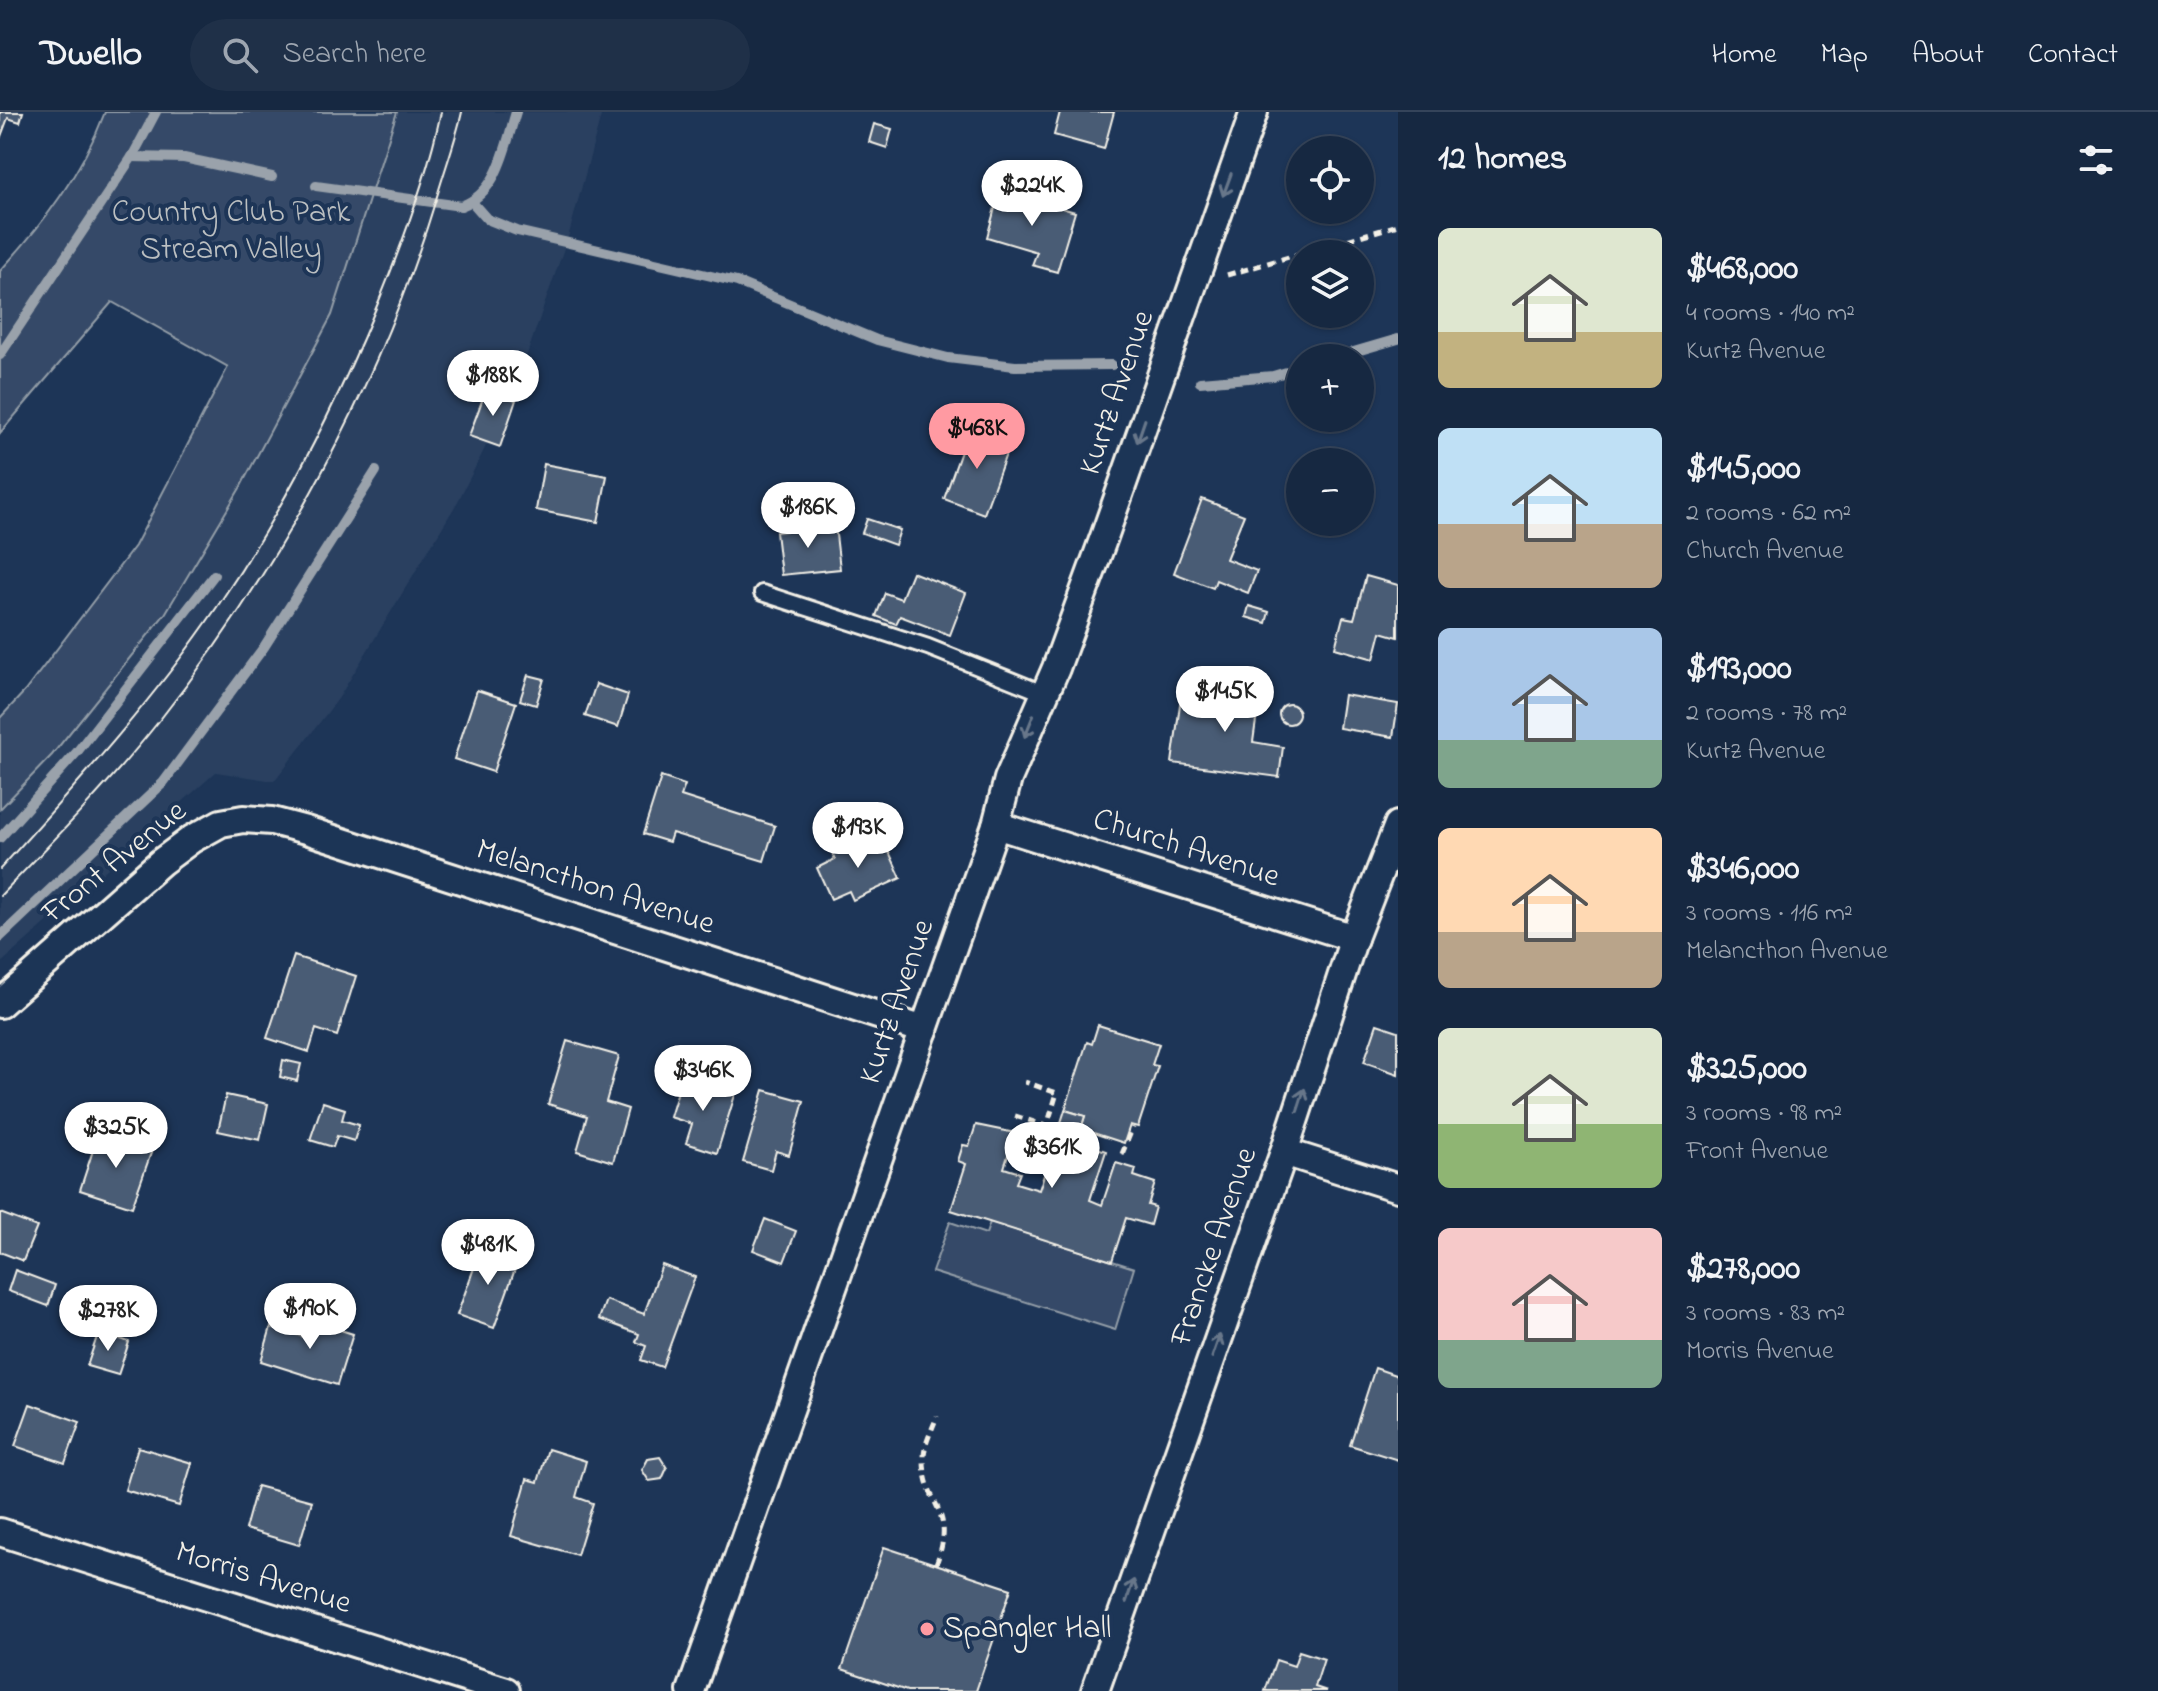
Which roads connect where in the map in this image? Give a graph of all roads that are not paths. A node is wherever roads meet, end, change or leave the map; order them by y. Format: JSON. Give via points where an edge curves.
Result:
{"nodes":[{"id":1,"x":1254,"y":112,"type":"edge"},
{"id":2,"x":762,"y":593,"type":"dead end"},
{"id":3,"x":1043,"y":693,"type":"junction"},
{"id":4,"x":243,"y":819,"type":"joint"},
{"id":5,"x":996,"y":825,"type":"junction"},
{"id":6,"x":1398,"y":825,"type":"edge"},
{"id":7,"x":1354,"y":938,"type":"junction"},
{"id":8,"x":0,"y":1004,"type":"edge"},
{"id":9,"x":924,"y":1030,"type":"junction"},
{"id":10,"x":1284,"y":1152,"type":"junction"},
{"id":11,"x":1398,"y":1188,"type":"edge"},
{"id":12,"x":0,"y":1532,"type":"edge"},
{"id":13,"x":506,"y":1691,"type":"edge"},
{"id":14,"x":691,"y":1691,"type":"edge"},
{"id":15,"x":1095,"y":1691,"type":"edge"}],
"edges":[{"from":1,"to":3,"type":"street","name":"Kurtz Avenue","one_way":true,"via":[[1099,552]]},
{"from":2,"to":3,"type":"lane","via":[[928,647]]},
{"from":3,"to":5,"type":"street","name":"Kurtz Avenue","one_way":true,"via":[[1008,779]]},
{"from":4,"to":8,"type":"street","name":"Front Avenue","via":[[221,823],[161,862]]},
{"from":4,"to":9,"type":"street","name":"Melancthon Avenue","via":[[306,830]]},
{"from":5,"to":7,"type":"street","name":"Church Avenue"},
{"from":5,"to":9,"type":"street","name":"Kurtz Avenue"},
{"from":6,"to":7,"type":"street","name":"Francke Avenue"},
{"from":10,"to":7,"type":"street","name":"Francke Avenue","one_way":true},
{"from":9,"to":14,"type":"street","name":"Kurtz Avenue"},
{"from":10,"to":11,"type":"street"},
{"from":15,"to":10,"type":"street","name":"Francke Avenue","one_way":true},
{"from":12,"to":13,"type":"street","name":"Morris Avenue"}]}
